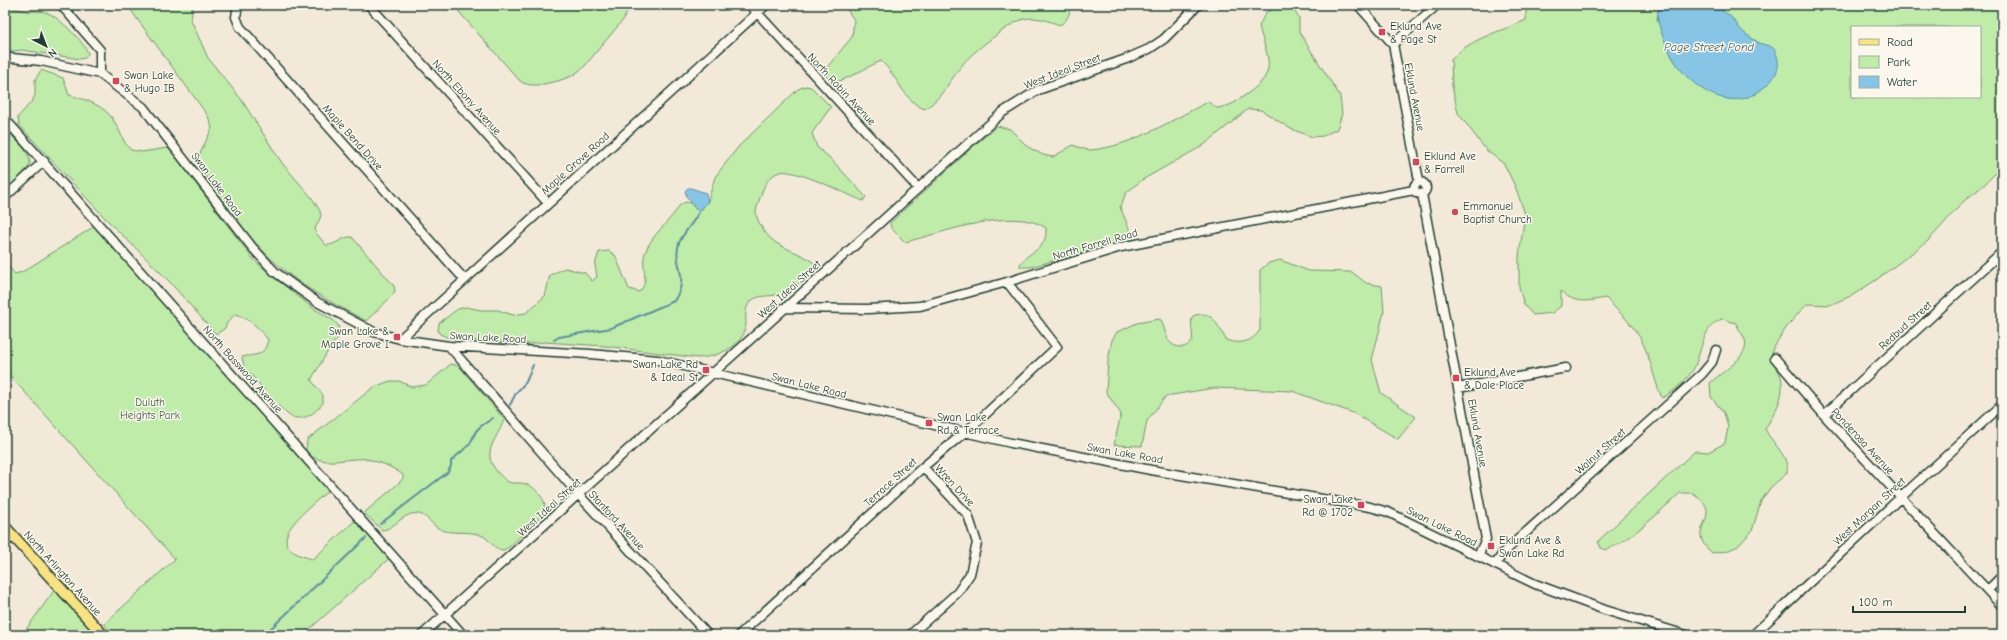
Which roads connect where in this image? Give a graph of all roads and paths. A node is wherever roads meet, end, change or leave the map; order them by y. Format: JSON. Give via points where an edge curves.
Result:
{"nodes":[{"id":1,"x":61,"y":5,"type":"edge"},
{"id":2,"x":238,"y":5,"type":"edge"},
{"id":3,"x":369,"y":5,"type":"edge"},
{"id":4,"x":750,"y":5,"type":"edge"},
{"id":5,"x":766,"y":5,"type":"edge"},
{"id":6,"x":1198,"y":5,"type":"edge"},
{"id":7,"x":1358,"y":5,"type":"edge"},
{"id":8,"x":1437,"y":5,"type":"edge"},
{"id":9,"x":757,"y":13,"type":"junction"},
{"id":10,"x":1394,"y":44,"type":"junction"},
{"id":11,"x":5,"y":59,"type":"edge"},
{"id":12,"x":100,"y":74,"type":"junction"},
{"id":13,"x":5,"y":119,"type":"edge"},
{"id":14,"x":44,"y":161,"type":"junction"},
{"id":15,"x":1419,"y":181,"type":"junction"},
{"id":16,"x":918,"y":188,"type":"junction"},
{"id":17,"x":1414,"y":190,"type":"junction"},
{"id":18,"x":1422,"y":194,"type":"junction"},
{"id":19,"x":5,"y":197,"type":"edge"},
{"id":20,"x":548,"y":203,"type":"junction"},
{"id":21,"x":2002,"y":252,"type":"edge"},
{"id":22,"x":464,"y":279,"type":"junction"},
{"id":23,"x":1007,"y":282,"type":"junction"},
{"id":24,"x":783,"y":308,"type":"junction"},
{"id":25,"x":400,"y":339,"type":"junction"},
{"id":26,"x":449,"y":346,"type":"junction"},
{"id":27,"x":1716,"y":350,"type":"dead end"},
{"id":28,"x":1775,"y":358,"type":"dead end"},
{"id":29,"x":1566,"y":368,"type":"dead end"},
{"id":30,"x":715,"y":373,"type":"junction"},
{"id":31,"x":1458,"y":388,"type":"junction"},
{"id":32,"x":2002,"y":405,"type":"edge"},
{"id":33,"x":1824,"y":415,"type":"junction"},
{"id":34,"x":964,"y":433,"type":"junction"},
{"id":35,"x":923,"y":467,"type":"junction"},
{"id":36,"x":578,"y":494,"type":"junction"},
{"id":37,"x":1900,"y":498,"type":"junction"},
{"id":38,"x":5,"y":527,"type":"edge"},
{"id":39,"x":13,"y":536,"type":"junction"},
{"id":40,"x":5,"y":543,"type":"edge"},
{"id":41,"x":1478,"y":556,"type":"junction"},
{"id":42,"x":1495,"y":565,"type":"junction"},
{"id":43,"x":2002,"y":576,"type":"edge"},
{"id":44,"x":1988,"y":590,"type":"junction"},
{"id":45,"x":2002,"y":606,"type":"edge"},
{"id":46,"x":445,"y":615,"type":"junction"},
{"id":47,"x":103,"y":635,"type":"edge"},
{"id":48,"x":422,"y":635,"type":"edge"},
{"id":49,"x":464,"y":635,"type":"edge"},
{"id":50,"x":708,"y":635,"type":"edge"},
{"id":51,"x":739,"y":635,"type":"edge"},
{"id":52,"x":910,"y":635,"type":"edge"},
{"id":53,"x":1686,"y":635,"type":"edge"},
{"id":54,"x":1753,"y":635,"type":"edge"}],
"edges":[{"from":1,"to":12,"type":"street","via":[[100,50]]},
{"from":2,"to":22,"type":"street","name":"Maple Bend Drive","via":[[236,17],[240,27]]},
{"from":3,"to":20,"type":"street","name":"North Ebony Avenue"},
{"from":4,"to":9,"type":"street","name":"North Robin Avenue"},
{"from":5,"to":9,"type":"street","name":"Maple Grove Road"},
{"from":6,"to":16,"type":"street","name":"West Ideal Street","via":[[1164,39],[1149,49],[1048,86],[1017,101]]},
{"from":7,"to":10,"type":"street"},
{"from":8,"to":10,"type":"street"},
{"from":9,"to":16,"type":"street","name":"North Robin Avenue"},
{"from":9,"to":20,"type":"street","name":"Maple Grove Road"},
{"from":10,"to":15,"type":"street","name":"Eklund Avenue"},
{"from":11,"to":12,"type":"street","name":"Swan Lake Road","via":[[41,62]]},
{"from":12,"to":25,"type":"street","name":"Swan Lake Road","via":[[143,107],[252,247],[275,272],[317,302],[361,326]]},
{"from":13,"to":14,"type":"street","name":"North Basswood Avenue"},
{"from":14,"to":19,"type":"street"},
{"from":14,"to":46,"type":"street","name":"North Basswood Avenue"},
{"from":15,"to":17,"type":"street"},
{"from":15,"to":18,"type":"street","name":"Eklund Avenue","via":[[1427,187]]},
{"from":16,"to":24,"type":"street","name":"West Ideal Street"},
{"from":17,"to":18,"type":"street"},
{"from":17,"to":23,"type":"street","name":"North Farrell Road","via":[[1142,242]]},
{"from":18,"to":31,"type":"street","name":"Eklund Avenue"},
{"from":20,"to":22,"type":"street","name":"Maple Grove Road"},
{"from":21,"to":33,"type":"street","name":"Redbud Street"},
{"from":22,"to":25,"type":"street","name":"Maple Grove Road"},
{"from":23,"to":24,"type":"street","name":"North Farrell Road","via":[[920,306],[868,309]]},
{"from":23,"to":34,"type":"street","name":"Terrace Street","via":[[1057,347]]},
{"from":24,"to":30,"type":"street","name":"West Ideal Street"},
{"from":25,"to":26,"type":"street","name":"Swan Lake Road"},
{"from":26,"to":30,"type":"street","name":"Swan Lake Road","via":[[639,358]]},
{"from":26,"to":36,"type":"street","name":"Stanford Avenue"},
{"from":27,"to":42,"type":"street","name":"Walnut Street","via":[[1712,362],[1702,374],[1504,552]]},
{"from":28,"to":33,"type":"street","name":"Ponderosa Avenue"},
{"from":29,"to":31,"type":"street"},
{"from":30,"to":34,"type":"street","name":"Swan Lake Road"},
{"from":30,"to":36,"type":"street","name":"West Ideal Street"},
{"from":31,"to":41,"type":"street","name":"Eklund Avenue","via":[[1486,539]]},
{"from":32,"to":37,"type":"street","name":"West Morgan Street"},
{"from":33,"to":37,"type":"street","name":"Ponderosa Avenue"},
{"from":34,"to":35,"type":"street","name":"Terrace Street"},
{"from":34,"to":41,"type":"street","name":"Swan Lake Road","via":[[1158,471],[1370,507],[1388,512]]},
{"from":35,"to":51,"type":"street","name":"Terrace Street"},
{"from":35,"to":52,"type":"street","name":"Wren Drive","via":[[968,515],[977,543],[970,574],[958,592]]},
{"from":36,"to":46,"type":"street","name":"West Ideal Street"},
{"from":36,"to":50,"type":"street","name":"Stanford Avenue"},
{"from":37,"to":44,"type":"street","name":"Ponderosa Avenue"},
{"from":37,"to":54,"type":"street","name":"West Morgan Street"},
{"from":38,"to":39,"type":"main road","name":"North Arlington Avenue"},
{"from":39,"to":40,"type":"street"},
{"from":39,"to":47,"type":"main road","name":"North Arlington Avenue"},
{"from":41,"to":42,"type":"street","name":"Swan Lake Road"},
{"from":42,"to":53,"type":"street","name":"Swan Lake Road","via":[[1571,599]]},
{"from":43,"to":44,"type":"street"},
{"from":44,"to":45,"type":"street","name":"Ponderosa Avenue"},
{"from":46,"to":48,"type":"street","name":"West Ideal Street"},
{"from":46,"to":49,"type":"street","name":"North Basswood Avenue"}]}
